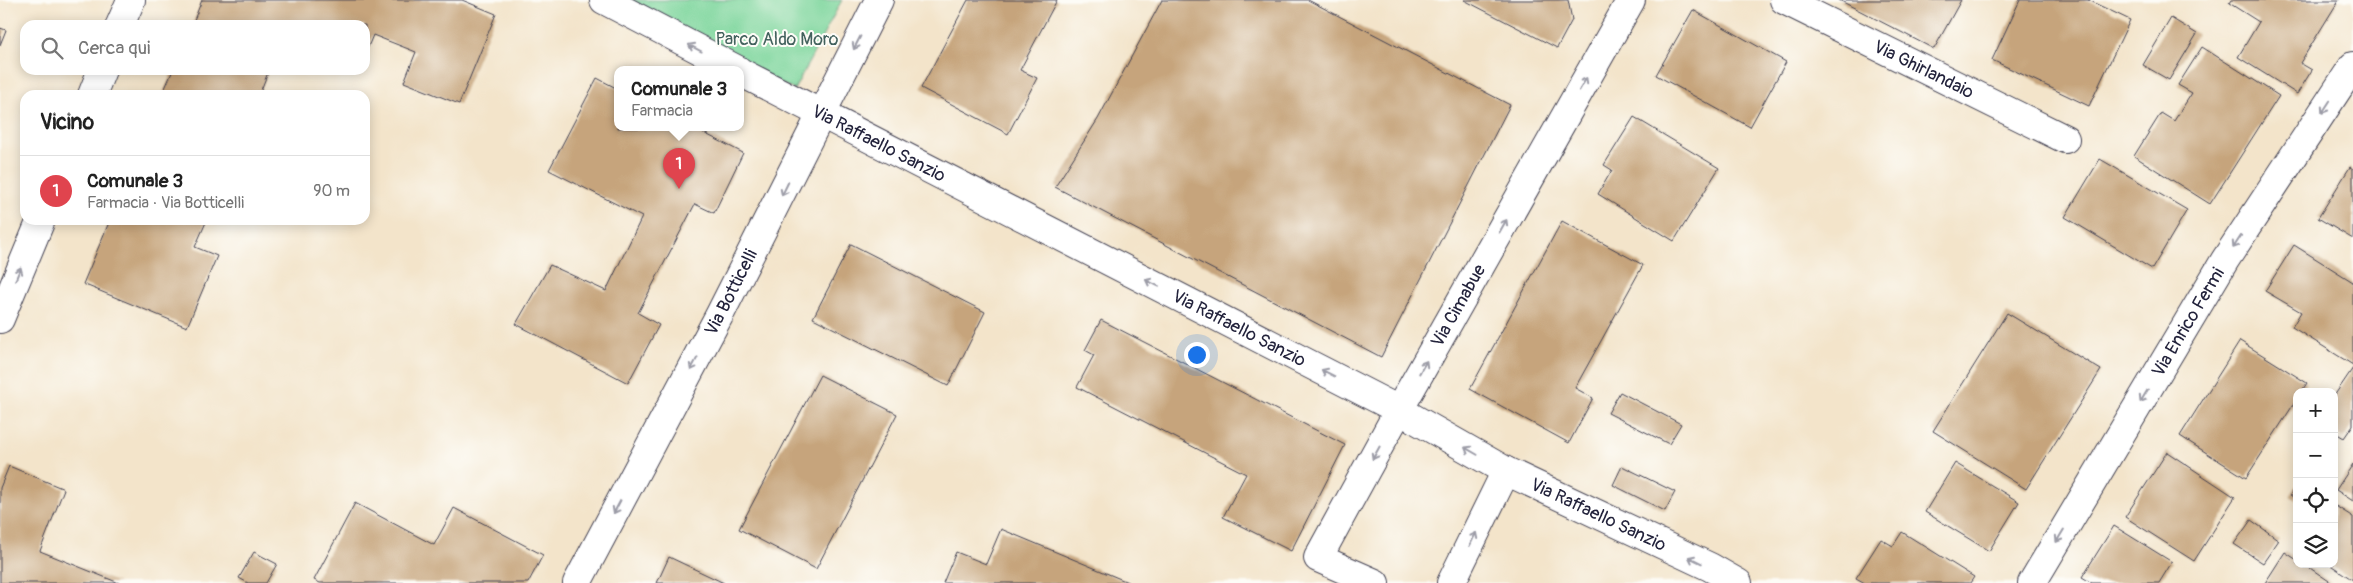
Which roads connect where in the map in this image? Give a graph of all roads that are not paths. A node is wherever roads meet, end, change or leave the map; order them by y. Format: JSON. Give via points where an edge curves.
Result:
{"nodes":[{"id":1,"x":131,"y":0,"type":"edge"},
{"id":2,"x":604,"y":0,"type":"edge"},
{"id":3,"x":879,"y":0,"type":"edge"},
{"id":4,"x":1631,"y":0,"type":"edge"},
{"id":5,"x":1784,"y":0,"type":"edge"},
{"id":6,"x":122,"y":20,"type":"edge"},
{"id":7,"x":729,"y":66,"type":"edge"},
{"id":8,"x":2353,"y":66,"type":"edge"},
{"id":9,"x":744,"y":74,"type":"edge"},
{"id":10,"x":100,"y":75,"type":"edge"},
{"id":11,"x":94,"y":90,"type":"edge"},
{"id":12,"x":821,"y":115,"type":"junction"},
{"id":13,"x":2066,"y":139,"type":"dead end"},
{"id":14,"x":38,"y":225,"type":"edge"},
{"id":15,"x":0,"y":319,"type":"edge"},
{"id":16,"x":1399,"y":410,"type":"junction"},
{"id":17,"x":1506,"y":471,"type":"junction"},
{"id":18,"x":577,"y":583,"type":"edge"},
{"id":19,"x":1375,"y":583,"type":"edge"},
{"id":20,"x":1451,"y":583,"type":"edge"},
{"id":21,"x":1738,"y":583,"type":"edge"},
{"id":22,"x":2032,"y":583,"type":"edge"}],
"edges":[{"from":1,"to":6,"type":"street"},
{"from":7,"to":2,"type":"street","name":"Via Raffaello Sanzio","one_way":true},
{"from":3,"to":12,"type":"street","name":"Via Botticelli","one_way":true},
{"from":16,"to":4,"type":"street","name":"Via Cimabue","one_way":true},
{"from":5,"to":13,"type":"street","name":"Via Ghirlandaio"},
{"from":8,"to":22,"type":"street","name":"Via Enrico Fermi","one_way":true,"via":[[2225,260]]},
{"from":9,"to":12,"type":"street","name":"Via Raffaello Sanzio"},
{"from":10,"to":11,"type":"street"},
{"from":16,"to":12,"type":"street","name":"Via Raffaello Sanzio","one_way":true},
{"from":12,"to":18,"type":"street","name":"Via Botticelli","one_way":true},
{"from":15,"to":14,"type":"street","one_way":true},
{"from":17,"to":16,"type":"street","name":"Via Raffaello Sanzio","one_way":true},
{"from":16,"to":19,"type":"street","name":"Via Cimabue","one_way":true,"via":[[1318,558]]},
{"from":20,"to":17,"type":"street","one_way":true},
{"from":21,"to":17,"type":"street","name":"Via Raffaello Sanzio","one_way":true}]}
